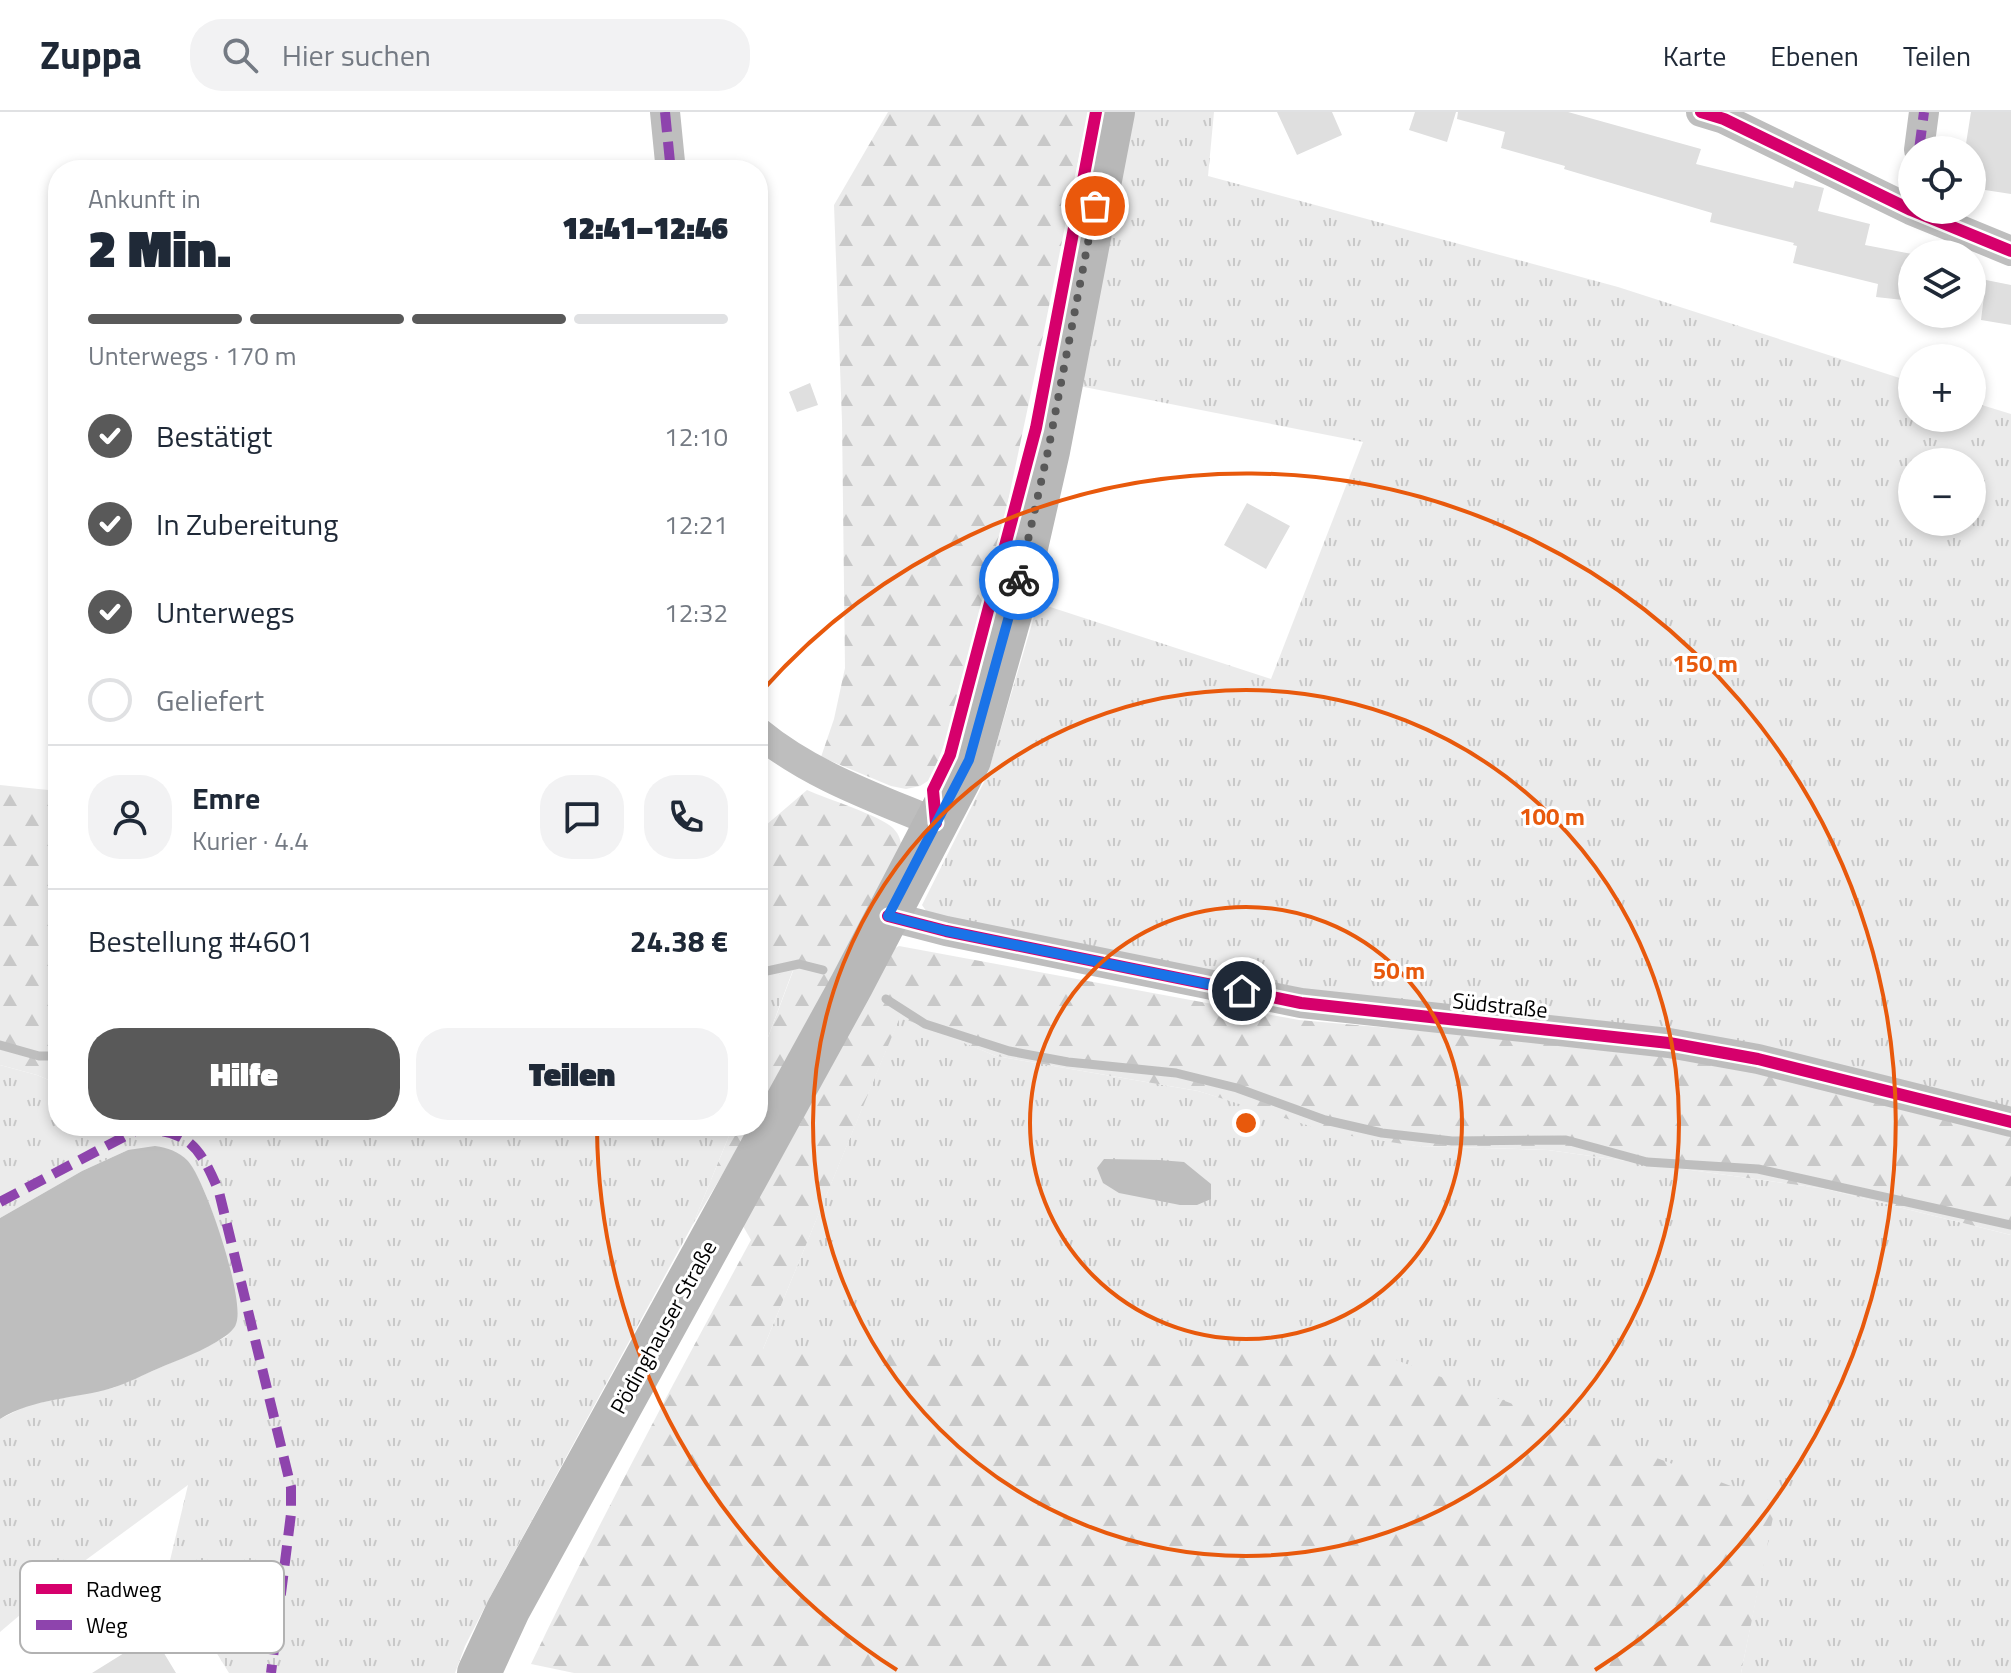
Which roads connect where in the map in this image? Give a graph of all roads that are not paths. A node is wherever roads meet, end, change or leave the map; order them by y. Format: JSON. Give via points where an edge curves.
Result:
{"nodes":[{"id":1,"x":665,"y":112,"type":"edge"},
{"id":2,"x":1113,"y":112,"type":"edge"},
{"id":3,"x":1701,"y":112,"type":"edge"},
{"id":4,"x":1924,"y":112,"type":"edge"},
{"id":5,"x":1921,"y":136,"type":"edge"},
{"id":6,"x":670,"y":160,"type":"edge"},
{"id":7,"x":1898,"y":200,"type":"edge"},
{"id":8,"x":1951,"y":224,"type":"edge"},
{"id":9,"x":2011,"y":251,"type":"edge"},
{"id":10,"x":768,"y":741,"type":"edge"},
{"id":11,"x":936,"y":823,"type":"junction"},
{"id":12,"x":888,"y":916,"type":"junction"},
{"id":13,"x":2011,"y":1122,"type":"edge"},
{"id":14,"x":479,"y":1673,"type":"edge"}],
"edges":[{"from":1,"to":6,"type":"street"},
{"from":2,"to":11,"type":"main road","name":"Pödinghauser Straße","via":[[1014,600],[969,760]]},
{"from":3,"to":7,"type":"street"},
{"from":4,"to":5,"type":"street"},
{"from":8,"to":9,"type":"street"},
{"from":10,"to":11,"type":"street","via":[[828,778]]},
{"from":11,"to":12,"type":"main road","name":"Pödinghauser Straße"},
{"from":12,"to":13,"type":"street","name":"Südstraße","via":[[1301,1003],[1669,1043],[1758,1059]]},
{"from":12,"to":14,"type":"main road","name":"Pödinghauser Straße","via":[[508,1610]]}]}
